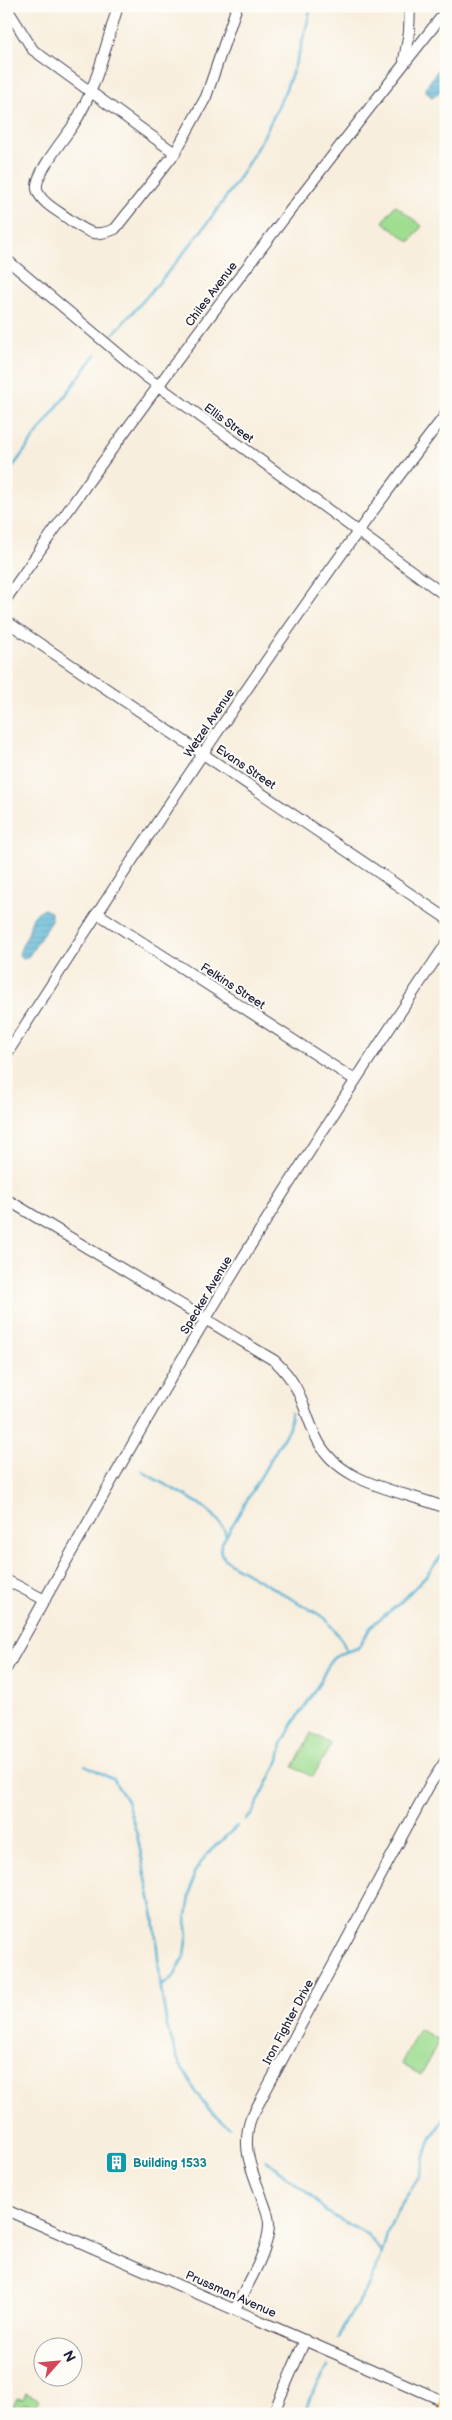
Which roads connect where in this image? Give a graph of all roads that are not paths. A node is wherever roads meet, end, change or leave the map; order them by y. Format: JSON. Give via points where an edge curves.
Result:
{"nodes":[{"id":1,"x":118,"y":6,"type":"edge"},
{"id":2,"x":237,"y":6,"type":"edge"},
{"id":3,"x":410,"y":6,"type":"edge"},
{"id":4,"x":6,"y":8,"type":"edge"},
{"id":5,"x":446,"y":11,"type":"edge"},
{"id":6,"x":400,"y":68,"type":"junction"},
{"id":7,"x":91,"y":93,"type":"junction"},
{"id":8,"x":175,"y":153,"type":"junction"},
{"id":9,"x":6,"y":259,"type":"edge"},
{"id":10,"x":158,"y":386,"type":"junction"},
{"id":11,"x":446,"y":414,"type":"edge"},
{"id":12,"x":357,"y":532,"type":"junction"},
{"id":13,"x":446,"y":596,"type":"edge"},
{"id":14,"x":6,"y":599,"type":"edge"},
{"id":15,"x":6,"y":621,"type":"edge"},
{"id":16,"x":203,"y":753,"type":"junction"},
{"id":17,"x":97,"y":913,"type":"junction"},
{"id":18,"x":446,"y":918,"type":"edge"},
{"id":19,"x":446,"y":944,"type":"edge"},
{"id":20,"x":6,"y":1054,"type":"edge"},
{"id":21,"x":355,"y":1080,"type":"junction"},
{"id":22,"x":6,"y":1199,"type":"edge"},
{"id":23,"x":206,"y":1319,"type":"junction"},
{"id":24,"x":446,"y":1508,"type":"edge"},
{"id":25,"x":6,"y":1580,"type":"edge"},
{"id":26,"x":45,"y":1600,"type":"junction"},
{"id":27,"x":6,"y":1669,"type":"edge"},
{"id":28,"x":446,"y":1760,"type":"edge"},
{"id":29,"x":6,"y":2210,"type":"edge"},
{"id":30,"x":236,"y":2309,"type":"junction"},
{"id":31,"x":305,"y":2340,"type":"junction"},
{"id":32,"x":446,"y":2401,"type":"edge"},
{"id":33,"x":273,"y":2414,"type":"edge"},
{"id":34,"x":439,"y":2414,"type":"edge"}],
"edges":[{"from":1,"to":7,"type":"street"},
{"from":2,"to":8,"type":"street","via":[[206,97]]},
{"from":3,"to":6,"type":"street","via":[[408,45]]},
{"from":4,"to":7,"type":"street","via":[[33,50]]},
{"from":5,"to":6,"type":"street","name":"Chiles Avenue"},
{"from":6,"to":10,"type":"street","name":"Chiles Avenue"},
{"from":7,"to":8,"type":"street"},
{"from":7,"to":8,"type":"street","via":[[83,111],[40,174],[36,188],[49,205],[89,233],[102,234],[115,229]]},
{"from":9,"to":10,"type":"street","name":"Ellis Street"},
{"from":10,"to":12,"type":"street","name":"Ellis Street"},
{"from":10,"to":14,"type":"street","name":"Chiles Avenue"},
{"from":11,"to":12,"type":"street","name":"Wetzel Avenue"},
{"from":12,"to":13,"type":"street","name":"Ellis Street"},
{"from":12,"to":16,"type":"street","name":"Wetzel Avenue"},
{"from":15,"to":16,"type":"street","name":"Evans Street"},
{"from":16,"to":17,"type":"street","name":"Wetzel Avenue"},
{"from":16,"to":18,"type":"street","name":"Evans Street"},
{"from":17,"to":20,"type":"street","name":"Wetzel Avenue"},
{"from":17,"to":21,"type":"street","name":"Felkins Street"},
{"from":19,"to":21,"type":"street","name":"Specker Avenue"},
{"from":21,"to":23,"type":"street","name":"Specker Avenue"},
{"from":22,"to":23,"type":"street"},
{"from":23,"to":24,"type":"street","via":[[266,1354],[286,1372],[302,1396],[316,1438],[334,1462],[361,1480]]},
{"from":23,"to":26,"type":"street","name":"Specker Avenue"},
{"from":25,"to":26,"type":"street"},
{"from":26,"to":27,"type":"street","name":"Specker Avenue"},
{"from":28,"to":30,"type":"street","name":"Iron Fighter Drive","via":[[251,2118],[246,2154],[269,2227],[263,2250]]},
{"from":29,"to":30,"type":"street","name":"Prussman Avenue"},
{"from":30,"to":31,"type":"street","name":"Prussman Avenue"},
{"from":31,"to":32,"type":"street","name":"Prussman Avenue"},
{"from":31,"to":33,"type":"street"},
{"from":32,"to":34,"type":"main road"}]}
